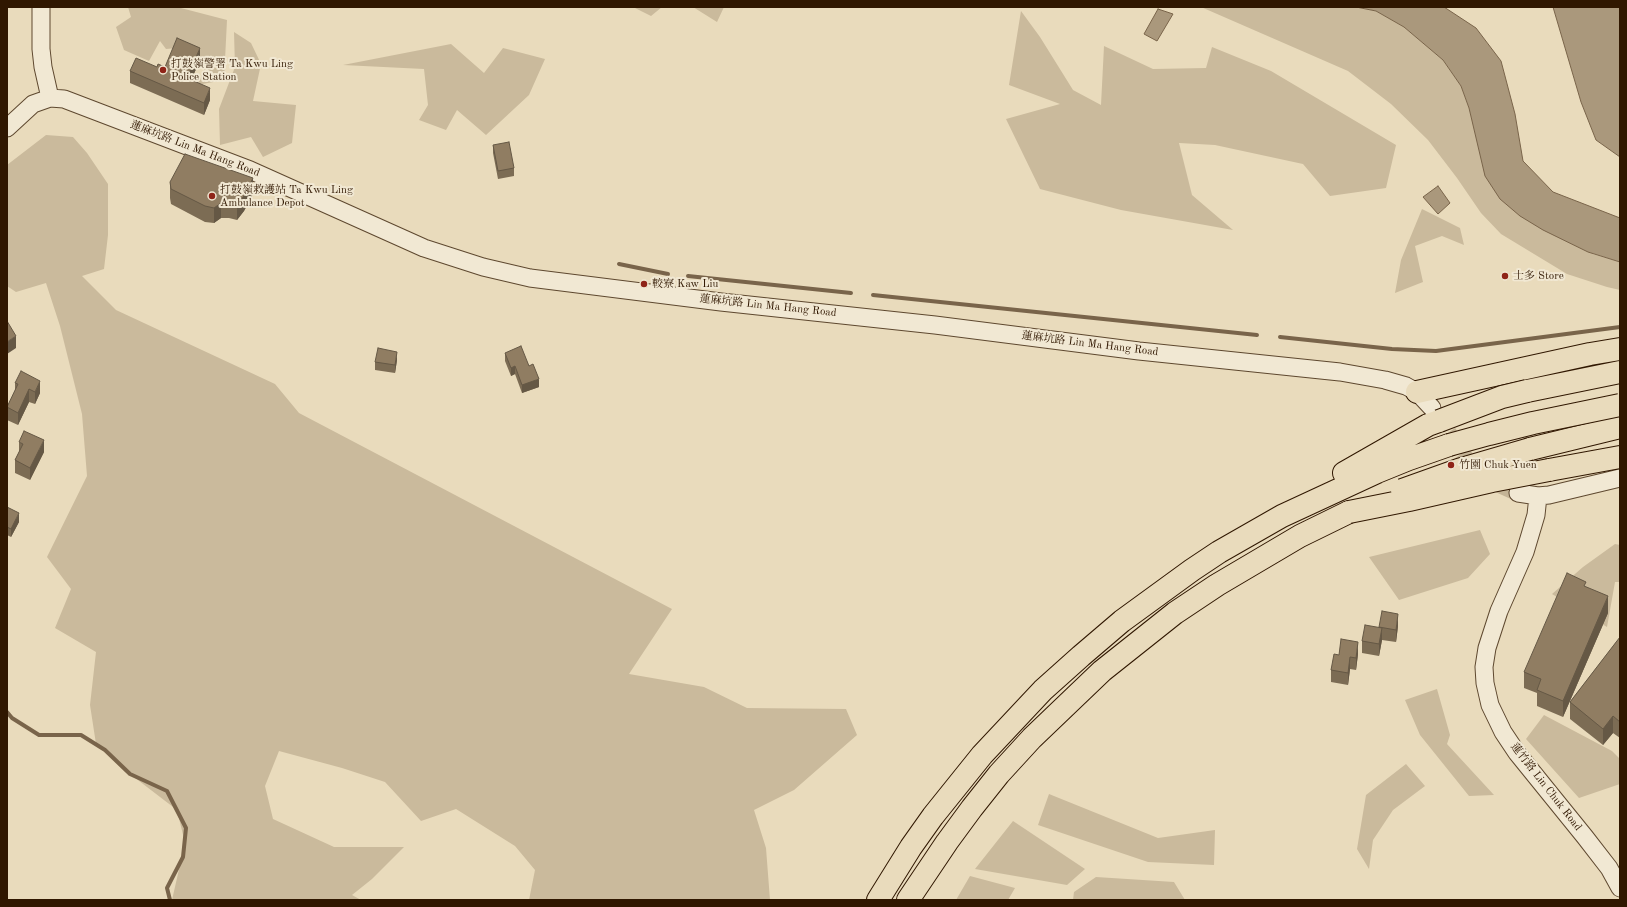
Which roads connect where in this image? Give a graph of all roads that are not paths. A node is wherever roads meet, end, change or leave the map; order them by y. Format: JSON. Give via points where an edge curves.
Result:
{"nodes":[{"id":1,"x":41,"y":7,"type":"edge"},
{"id":2,"x":50,"y":98,"type":"junction"},
{"id":3,"x":7,"y":128,"type":"edge"},
{"id":4,"x":1620,"y":349,"type":"edge"},
{"id":5,"x":1620,"y":372,"type":"edge"},
{"id":6,"x":1417,"y":392,"type":"junction"},
{"id":7,"x":1620,"y":405,"type":"edge"},
{"id":8,"x":1432,"y":408,"type":"tunnel mouth"},
{"id":9,"x":1620,"y":427,"type":"edge"},
{"id":10,"x":1620,"y":457,"type":"edge"},
{"id":11,"x":1620,"y":478,"type":"edge"},
{"id":12,"x":1518,"y":493,"type":"tunnel mouth"},
{"id":13,"x":1538,"y":496,"type":"junction"},
{"id":14,"x":1349,"y":512,"type":"junction"},
{"id":15,"x":1282,"y":516,"type":"junction"},
{"id":16,"x":1620,"y":888,"type":"edge"},
{"id":17,"x":878,"y":900,"type":"edge"},
{"id":18,"x":908,"y":900,"type":"edge"}],
"edges":[{"from":1,"to":2,"type":"street","via":[[41,49]]},
{"from":2,"to":3,"type":"street","via":[[33,104]]},
{"from":2,"to":6,"type":"street","name":"蓮麻坑路 Lin Ma Hang Road","via":[[64,99],[250,170],[424,248],[509,274],[713,301],[1340,372],[1391,382]]},
{"from":4,"to":6,"type":"highway"},
{"from":5,"to":15,"type":"highway","bridge":true,"via":[[1502,397],[1428,425],[1333,479]]},
{"from":6,"to":8,"type":"street","name":"蓮麻坑路 Lin Ma Hang Road"},
{"from":7,"to":15,"type":"highway","bridge":true,"via":[[1489,434],[1429,452],[1344,486]]},
{"from":9,"to":14,"type":"highway","bridge":true,"via":[[1458,470]]},
{"from":10,"to":14,"type":"highway","bridge":true},
{"from":11,"to":13,"type":"street","via":[[1558,494]]},
{"from":12,"to":13,"type":"street"},
{"from":13,"to":16,"type":"street","name":"蓮竹路 Lin Chuk Road","via":[[1536,515],[1525,552],[1499,611],[1487,648],[1485,683],[1490,705],[1503,732],[1609,868]]},
{"from":14,"to":18,"type":"highway","via":[[1300,536],[1217,585],[1174,613],[1102,671],[1032,738],[999,774],[946,842]]},
{"from":15,"to":17,"type":"highway","via":[[1219,552],[1146,602],[1044,690],[1010,724],[957,785],[911,847]]}]}
